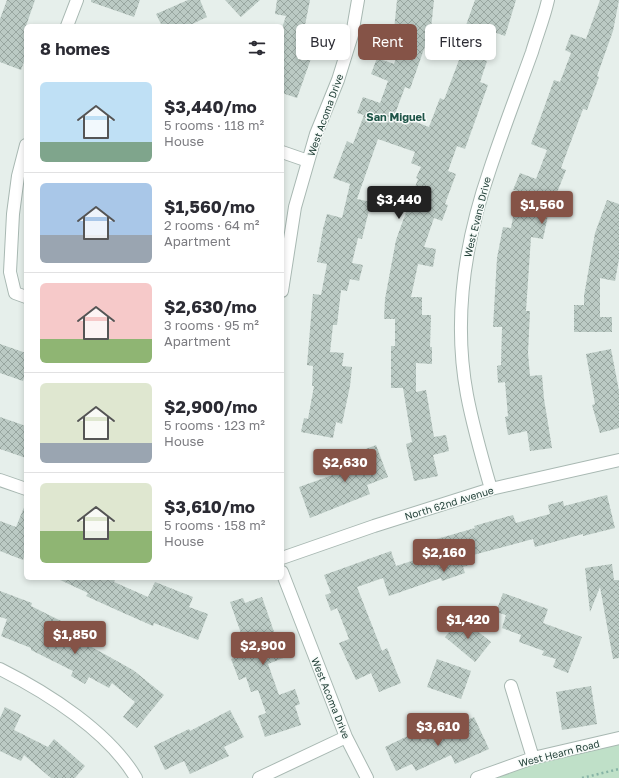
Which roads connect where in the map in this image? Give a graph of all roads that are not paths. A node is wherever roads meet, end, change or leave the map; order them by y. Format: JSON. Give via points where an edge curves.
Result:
{"nodes":[{"id":1,"x":77,"y":0,"type":"edge"},
{"id":2,"x":358,"y":0,"type":"edge"},
{"id":3,"x":548,"y":0,"type":"edge"},
{"id":4,"x":69,"y":24,"type":"edge"},
{"id":5,"x":24,"y":153,"type":"edge"},
{"id":6,"x":284,"y":153,"type":"edge"},
{"id":7,"x":308,"y":161,"type":"junction"},
{"id":8,"x":284,"y":278,"type":"edge"},
{"id":9,"x":20,"y":295,"type":"edge"},
{"id":10,"x":619,"y":460,"type":"edge"},
{"id":11,"x":0,"y":480,"type":"edge"},
{"id":12,"x":24,"y":488,"type":"edge"},
{"id":13,"x":491,"y":489,"type":"junction"},
{"id":14,"x":284,"y":557,"type":"edge"},
{"id":15,"x":284,"y":577,"type":"edge"},
{"id":16,"x":0,"y":669,"type":"edge"},
{"id":17,"x":511,"y":686,"type":"dead end"},
{"id":18,"x":346,"y":737,"type":"junction"},
{"id":19,"x":619,"y":738,"type":"edge"},
{"id":20,"x":533,"y":758,"type":"junction"},
{"id":21,"x":136,"y":778,"type":"edge"},
{"id":22,"x":259,"y":778,"type":"edge"},
{"id":23,"x":367,"y":778,"type":"edge"},
{"id":24,"x":477,"y":778,"type":"edge"}],
"edges":[{"from":1,"to":4,"type":"street"},
{"from":2,"to":7,"type":"street","name":"West Acoma Drive","via":[[352,35]]},
{"from":3,"to":13,"type":"street","name":"West Evans Drive","via":[[478,204],[464,269],[462,362],[473,423]]},
{"from":5,"to":9,"type":"street","via":[[13,214],[10,272]]},
{"from":6,"to":7,"type":"street","name":"West Acoma Drive"},
{"from":7,"to":8,"type":"street","name":"West Acoma Drive","via":[[295,207]]},
{"from":10,"to":13,"type":"street","name":"North 62nd Avenue"},
{"from":11,"to":12,"type":"street"},
{"from":13,"to":14,"type":"street","name":"North 62nd Avenue"},
{"from":15,"to":18,"type":"street","name":"West Acoma Drive"},
{"from":16,"to":21,"type":"street","via":[[49,697],[92,729],[122,757]]},
{"from":17,"to":20,"type":"street"},
{"from":18,"to":22,"type":"street"},
{"from":18,"to":23,"type":"street","name":"West Acoma Drive"},
{"from":19,"to":20,"type":"street","name":"West Hearn Road"},
{"from":20,"to":24,"type":"street","name":"West Hearn Road"}]}
